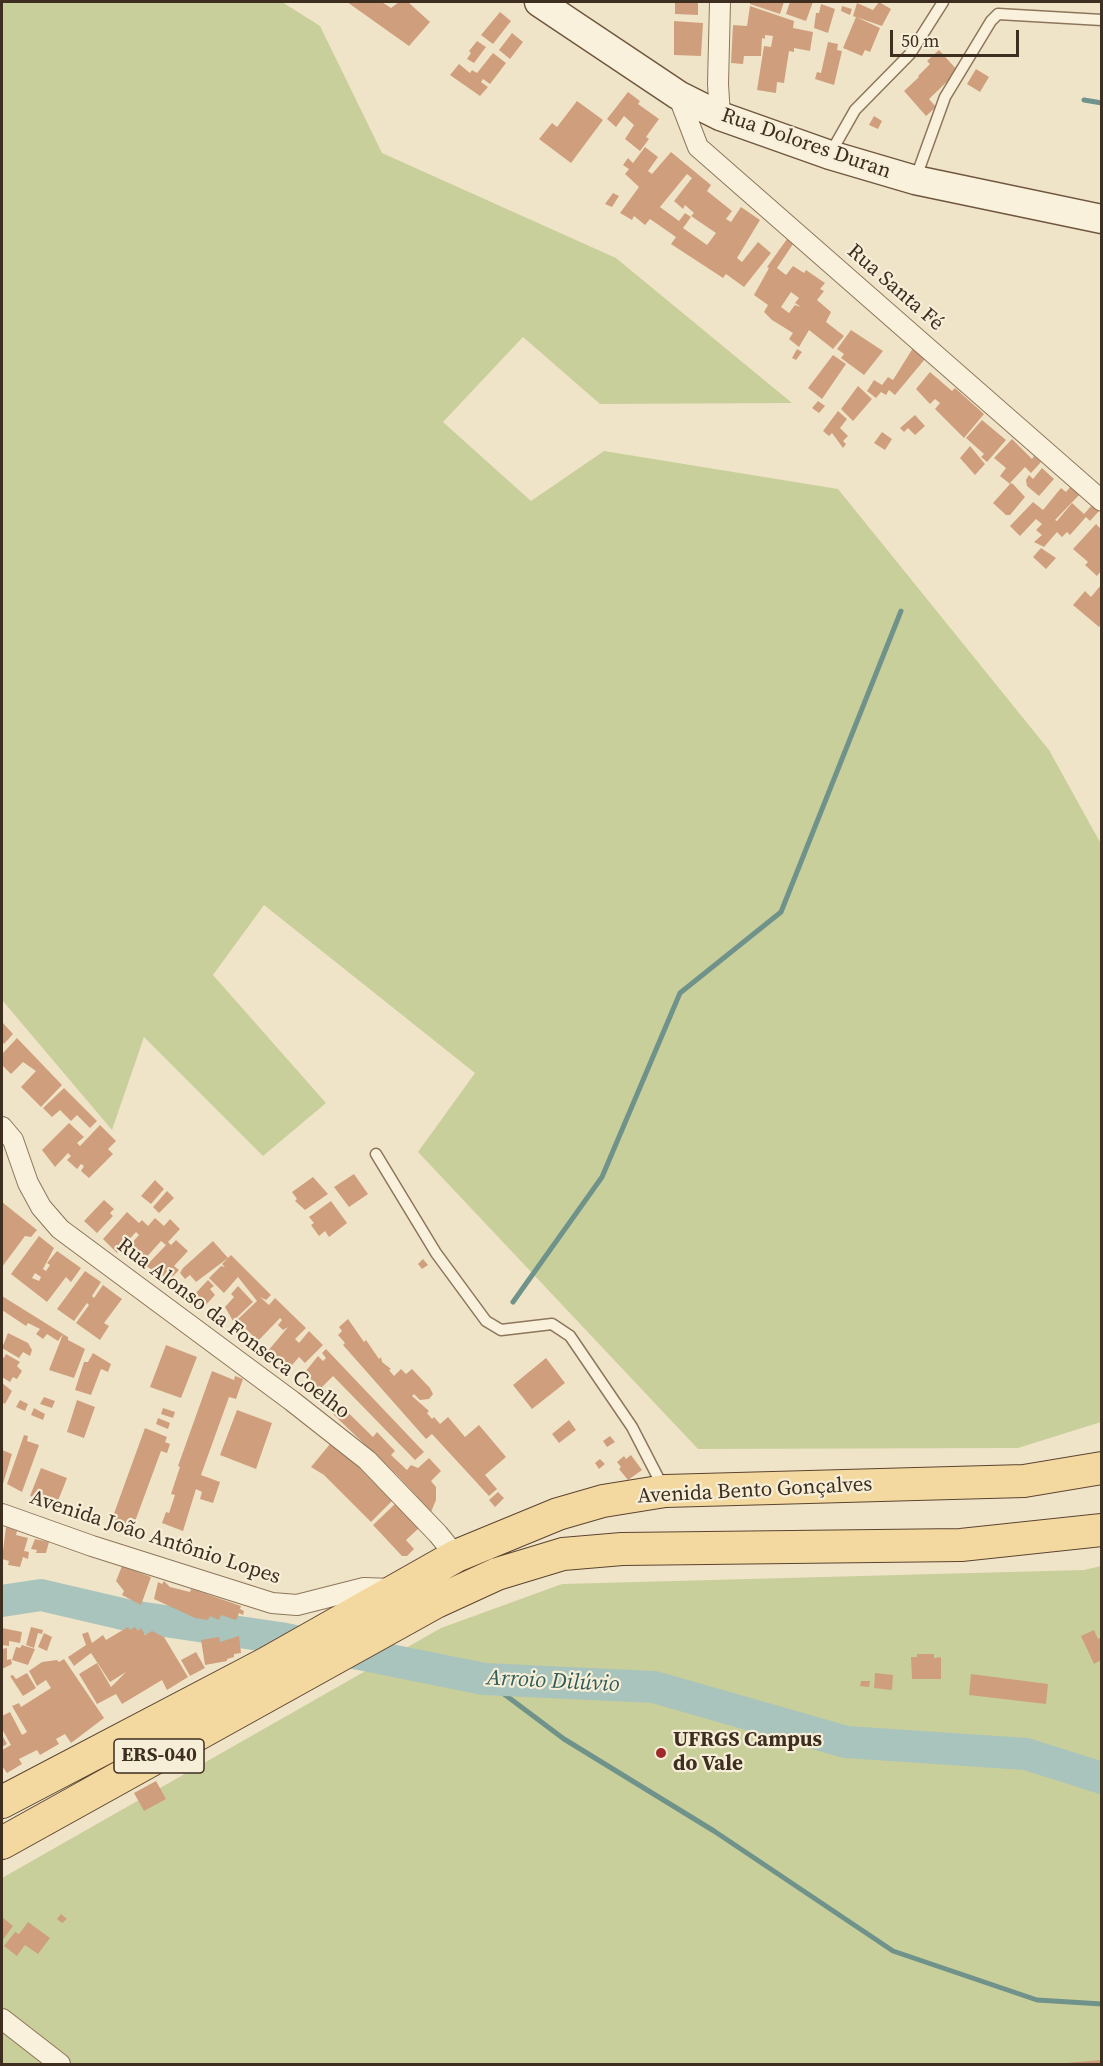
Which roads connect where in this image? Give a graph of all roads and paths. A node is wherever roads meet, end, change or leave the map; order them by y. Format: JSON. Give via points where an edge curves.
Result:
{"nodes":[{"id":1,"x":539,"y":2,"type":"edge"},
{"id":2,"x":720,"y":2,"type":"edge"},
{"id":3,"x":943,"y":2,"type":"edge"},
{"id":4,"x":1101,"y":20,"type":"edge"},
{"id":5,"x":678,"y":95,"type":"junction"},
{"id":6,"x":720,"y":116,"type":"junction"},
{"id":7,"x":830,"y":154,"type":"junction"},
{"id":8,"x":915,"y":180,"type":"junction"},
{"id":9,"x":1101,"y":219,"type":"edge"},
{"id":10,"x":1101,"y":501,"type":"edge"},
{"id":11,"x":2,"y":1127,"type":"edge"},
{"id":12,"x":376,"y":1154,"type":"dead end"},
{"id":13,"x":1101,"y":1468,"type":"edge"},
{"id":14,"x":665,"y":1491,"type":"junction"},
{"id":15,"x":2,"y":1514,"type":"edge"},
{"id":16,"x":1101,"y":1530,"type":"edge"},
{"id":17,"x":456,"y":1556,"type":"junction"},
{"id":18,"x":400,"y":1589,"type":"junction"},
{"id":19,"x":2,"y":1802,"type":"edge"},
{"id":20,"x":2,"y":1843,"type":"edge"},
{"id":21,"x":2,"y":2019,"type":"edge"},
{"id":22,"x":60,"y":2064,"type":"edge"}],
"edges":[{"from":1,"to":5,"type":"street","name":"Rua Dolores Duran"},
{"from":2,"to":6,"type":"street"},
{"from":3,"to":7,"type":"lane","via":[[910,54],[855,110]]},
{"from":4,"to":8,"type":"lane","via":[[998,14],[945,97]]},
{"from":5,"to":6,"type":"street","name":"Rua Dolores Duran"},
{"from":5,"to":10,"type":"street","name":"Rua Santa Fé","via":[[698,147]]},
{"from":6,"to":7,"type":"street","name":"Rua Dolores Duran"},
{"from":7,"to":8,"type":"street","name":"Rua Dolores Duran"},
{"from":8,"to":9,"type":"street","name":"Rua Dolores Duran"},
{"from":11,"to":17,"type":"street","name":"Rua Alonso da Fonseca Coelho","via":[[13,1140],[41,1207],[60,1229],[367,1460]]},
{"from":12,"to":14,"type":"lane","via":[[436,1253],[486,1321],[501,1330],[552,1324],[570,1336],[632,1427]]},
{"from":13,"to":14,"type":"main road","name":"Avenida Bento Gonçalves","via":[[1024,1481]]},
{"from":14,"to":17,"type":"main road","name":"Avenida Bento Gonçalves","via":[[603,1501],[558,1514]]},
{"from":15,"to":18,"type":"street","name":"Avenida João Antônio Lopes","via":[[272,1604],[297,1605],[364,1588]]},
{"from":16,"to":20,"type":"main road","number":"ERS-040","via":[[961,1545],[622,1549],[563,1554],[497,1574],[436,1602]]},
{"from":17,"to":18,"type":"main road","name":"Avenida Bento Gonçalves"},
{"from":18,"to":19,"type":"main road","name":"Avenida Bento Gonçalves","number":"ERS-040"},
{"from":21,"to":22,"type":"street"}]}
